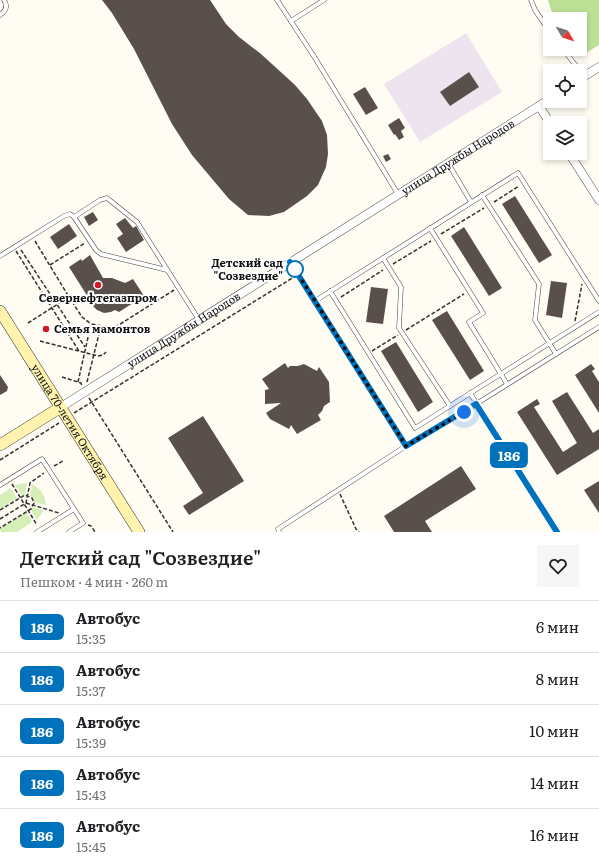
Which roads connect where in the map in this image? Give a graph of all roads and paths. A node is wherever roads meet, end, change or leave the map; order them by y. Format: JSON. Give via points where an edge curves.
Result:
{"nodes":[{"id":1,"x":4,"y":0,"type":"edge"},
{"id":2,"x":277,"y":0,"type":"edge"},
{"id":3,"x":324,"y":0,"type":"edge"},
{"id":4,"x":531,"y":0,"type":"edge"},
{"id":5,"x":0,"y":15,"type":"edge"},
{"id":6,"x":291,"y":21,"type":"junction"},
{"id":7,"x":543,"y":22,"type":"edge"},
{"id":8,"x":599,"y":67,"type":"edge"},
{"id":9,"x":587,"y":72,"type":"edge"},
{"id":10,"x":543,"y":103,"type":"edge"},
{"id":11,"x":539,"y":106,"type":"junction"},
{"id":12,"x":545,"y":116,"type":"edge"},
{"id":13,"x":573,"y":160,"type":"edge"},
{"id":14,"x":448,"y":163,"type":"junction"},
{"id":15,"x":524,"y":182,"type":"junction"},
{"id":16,"x":398,"y":194,"type":"junction"},
{"id":17,"x":482,"y":195,"type":"junction"},
{"id":18,"x":599,"y":200,"type":"edge"},
{"id":19,"x":472,"y":202,"type":"junction"},
{"id":20,"x":488,"y":205,"type":"junction"},
{"id":21,"x":74,"y":217,"type":"junction"},
{"id":22,"x":430,"y":228,"type":"junction"},
{"id":23,"x":32,"y":236,"type":"junction"},
{"id":24,"x":436,"y":238,"type":"junction"},
{"id":25,"x":90,"y":240,"type":"junction"},
{"id":26,"x":16,"y":246,"type":"junction"},
{"id":27,"x":0,"y":256,"type":"edge"},
{"id":28,"x":383,"y":258,"type":"junction"},
{"id":29,"x":290,"y":262,"type":"junction"},
{"id":30,"x":50,"y":265,"type":"junction"},
{"id":31,"x":389,"y":267,"type":"junction"},
{"id":32,"x":167,"y":270,"type":"junction"},
{"id":33,"x":298,"y":274,"type":"junction"},
{"id":34,"x":583,"y":276,"type":"junction"},
{"id":35,"x":178,"y":287,"type":"junction"},
{"id":36,"x":469,"y":291,"type":"junction"},
{"id":37,"x":330,"y":292,"type":"junction"},
{"id":38,"x":69,"y":297,"type":"junction"},
{"id":39,"x":315,"y":301,"type":"junction"},
{"id":40,"x":335,"y":301,"type":"junction"},
{"id":41,"x":599,"y":301,"type":"edge"},
{"id":42,"x":57,"y":305,"type":"junction"},
{"id":43,"x":52,"y":308,"type":"junction"},
{"id":44,"x":0,"y":311,"type":"edge"},
{"id":45,"x":599,"y":312,"type":"edge"},
{"id":46,"x":199,"y":320,"type":"junction"},
{"id":47,"x":28,"y":322,"type":"dead end"},
{"id":48,"x":91,"y":324,"type":"junction"},
{"id":49,"x":101,"y":326,"type":"junction"},
{"id":50,"x":599,"y":327,"type":"edge"},
{"id":51,"x":574,"y":328,"type":"junction"},
{"id":52,"x":402,"y":333,"type":"junction"},
{"id":53,"x":40,"y":341,"type":"dead end"},
{"id":54,"x":550,"y":343,"type":"junction"},
{"id":55,"x":85,"y":348,"type":"junction"},
{"id":56,"x":79,"y":351,"type":"junction"},
{"id":57,"x":84,"y":352,"type":"junction"},
{"id":58,"x":106,"y":352,"type":"dead end"},
{"id":59,"x":368,"y":354,"type":"junction"},
{"id":60,"x":556,"y":354,"type":"junction"},
{"id":61,"x":94,"y":355,"type":"junction"},
{"id":62,"x":501,"y":374,"type":"junction"},
{"id":63,"x":62,"y":376,"type":"dead end"},
{"id":64,"x":78,"y":382,"type":"junction"},
{"id":65,"x":87,"y":382,"type":"dead end"},
{"id":66,"x":508,"y":384,"type":"junction"},
{"id":67,"x":86,"y":392,"type":"junction"},
{"id":68,"x":470,"y":393,"type":"junction"},
{"id":69,"x":92,"y":402,"type":"junction"},
{"id":70,"x":476,"y":404,"type":"junction"},
{"id":71,"x":450,"y":406,"type":"junction"},
{"id":72,"x":61,"y":407,"type":"junction"},
{"id":73,"x":67,"y":418,"type":"junction"},
{"id":74,"x":0,"y":445,"type":"edge"},
{"id":75,"x":406,"y":446,"type":"junction"},
{"id":76,"x":0,"y":460,"type":"edge"},
{"id":77,"x":63,"y":461,"type":"dead end"},
{"id":78,"x":48,"y":469,"type":"junction"},
{"id":79,"x":9,"y":480,"type":"junction"},
{"id":80,"x":0,"y":485,"type":"edge"},
{"id":81,"x":339,"y":490,"type":"junction"},
{"id":82,"x":28,"y":495,"type":"junction"},
{"id":83,"x":20,"y":497,"type":"junction"},
{"id":84,"x":24,"y":504,"type":"junction"},
{"id":85,"x":74,"y":509,"type":"junction"},
{"id":86,"x":0,"y":510,"type":"edge"},
{"id":87,"x":28,"y":511,"type":"junction"},
{"id":88,"x":0,"y":519,"type":"edge"},
{"id":89,"x":0,"y":528,"type":"edge"},
{"id":90,"x":39,"y":531,"type":"edge"},
{"id":91,"x":69,"y":532,"type":"edge"},
{"id":92,"x":139,"y":532,"type":"edge"},
{"id":93,"x":173,"y":532,"type":"edge"},
{"id":94,"x":280,"y":532,"type":"edge"},
{"id":95,"x":359,"y":532,"type":"edge"},
{"id":96,"x":557,"y":532,"type":"edge"}],
"edges":[{"from":1,"to":5,"type":"lane","via":[[7,6]]},
{"from":2,"to":6,"type":"lane"},
{"from":3,"to":6,"type":"lane"},
{"from":4,"to":7,"type":"lane"},
{"from":6,"to":16,"type":"lane"},
{"from":8,"to":9,"type":"street"},
{"from":10,"to":11,"type":"street","name":"улица Дружбы Народов"},
{"from":11,"to":12,"type":"street"},
{"from":11,"to":14,"type":"street","name":"улица Дружбы Народов"},
{"from":13,"to":18,"type":"street"},
{"from":14,"to":16,"type":"street","name":"улица Дружбы Народов"},
{"from":14,"to":19,"type":"lane"},
{"from":15,"to":17,"type":"lane","via":[[518,173]]},
{"from":15,"to":20,"type":"path"},
{"from":15,"to":34,"type":"lane"},
{"from":16,"to":29,"type":"street","name":"улица Дружбы Народов"},
{"from":17,"to":19,"type":"lane"},
{"from":17,"to":20,"type":"lane"},
{"from":19,"to":22,"type":"lane"},
{"from":20,"to":24,"type":"path"},
{"from":20,"to":54,"type":"lane","via":[[540,284],[535,320]]},
{"from":21,"to":23,"type":"lane","via":[[70,214],[64,216]]},
{"from":21,"to":25,"type":"lane"},
{"from":21,"to":32,"type":"lane","via":[[103,198],[111,200],[137,222]]},
{"from":22,"to":24,"type":"lane"},
{"from":22,"to":28,"type":"lane"},
{"from":23,"to":26,"type":"lane"},
{"from":23,"to":30,"type":"path"},
{"from":24,"to":31,"type":"path"},
{"from":24,"to":36,"type":"lane"},
{"from":25,"to":30,"type":"path"},
{"from":25,"to":32,"type":"lane","via":[[98,253],[103,255]]},
{"from":26,"to":27,"type":"lane"},
{"from":26,"to":42,"type":"path"},
{"from":26,"to":43,"type":"path"},
{"from":28,"to":31,"type":"lane"},
{"from":28,"to":37,"type":"lane"},
{"from":29,"to":33,"type":"lane"},
{"from":29,"to":46,"type":"street","name":"улица Дружбы Народов"},
{"from":30,"to":38,"type":"path"},
{"from":31,"to":40,"type":"path"},
{"from":31,"to":52,"type":"lane","via":[[401,287],[399,328]]},
{"from":32,"to":35,"type":"lane"},
{"from":33,"to":39,"type":"lane"},
{"from":33,"to":69,"type":"path"},
{"from":34,"to":41,"type":"lane"},
{"from":34,"to":51,"type":"path"},
{"from":35,"to":46,"type":"lane"},
{"from":35,"to":49,"type":"path","via":[[118,326]]},
{"from":36,"to":52,"type":"path"},
{"from":36,"to":62,"type":"lane","via":[[483,314],[469,322]]},
{"from":37,"to":39,"type":"lane"},
{"from":37,"to":40,"type":"lane"},
{"from":38,"to":42,"type":"path"},
{"from":38,"to":48,"type":"path"},
{"from":39,"to":75,"type":"lane"},
{"from":40,"to":59,"type":"lane"},
{"from":42,"to":43,"type":"path"},
{"from":42,"to":55,"type":"path"},
{"from":43,"to":47,"type":"path"},
{"from":43,"to":56,"type":"path"},
{"from":44,"to":72,"type":"main road","name":"улица 70-летия Октября"},
{"from":45,"to":51,"type":"lane"},
{"from":46,"to":67,"type":"street","name":"улица Дружбы Народов"},
{"from":48,"to":49,"type":"path"},
{"from":48,"to":55,"type":"path"},
{"from":49,"to":61,"type":"path"},
{"from":50,"to":60,"type":"lane"},
{"from":51,"to":54,"type":"lane"},
{"from":52,"to":59,"type":"path"},
{"from":52,"to":71,"type":"lane"},
{"from":53,"to":56,"type":"path"},
{"from":54,"to":60,"type":"lane"},
{"from":54,"to":62,"type":"lane"},
{"from":55,"to":57,"type":"path"},
{"from":56,"to":57,"type":"path"},
{"from":57,"to":61,"type":"path"},
{"from":57,"to":64,"type":"path"},
{"from":58,"to":61,"type":"path"},
{"from":59,"to":71,"type":"lane","via":[[415,428]]},
{"from":60,"to":66,"type":"lane"},
{"from":61,"to":65,"type":"path"},
{"from":62,"to":66,"type":"lane"},
{"from":62,"to":68,"type":"lane"},
{"from":63,"to":64,"type":"path"},
{"from":64,"to":67,"type":"path"},
{"from":66,"to":70,"type":"lane"},
{"from":67,"to":69,"type":"path"},
{"from":67,"to":72,"type":"street","name":"улица Дружбы Народов"},
{"from":68,"to":70,"type":"lane"},
{"from":68,"to":71,"type":"lane"},
{"from":69,"to":73,"type":"path"},
{"from":69,"to":93,"type":"path"},
{"from":70,"to":75,"type":"lane"},
{"from":70,"to":96,"type":"lane"},
{"from":72,"to":73,"type":"main road","name":"улица 70-летия Октября"},
{"from":72,"to":74,"type":"main road","name":"улица Дружбы Народов"},
{"from":73,"to":76,"type":"path"},
{"from":73,"to":92,"type":"main road","name":"улица 70-летия Октября"},
{"from":75,"to":81,"type":"lane"},
{"from":77,"to":78,"type":"path"},
{"from":78,"to":79,"type":"lane","via":[[42,460]]},
{"from":78,"to":82,"type":"path","via":[[30,483]]},
{"from":78,"to":85,"type":"lane"},
{"from":79,"to":80,"type":"lane"},
{"from":79,"to":83,"type":"path"},
{"from":81,"to":94,"type":"lane","via":[[278,529]]},
{"from":81,"to":95,"type":"path"},
{"from":82,"to":83,"type":"path"},
{"from":82,"to":84,"type":"path"},
{"from":82,"to":87,"type":"path","via":[[34,503]]},
{"from":83,"to":84,"type":"path"},
{"from":83,"to":86,"type":"path"},
{"from":84,"to":87,"type":"path"},
{"from":84,"to":88,"type":"path"},
{"from":85,"to":90,"type":"lane"},
{"from":85,"to":91,"type":"lane","via":[[83,523]]},
{"from":87,"to":89,"type":"path"},
{"from":87,"to":90,"type":"path"}]}
